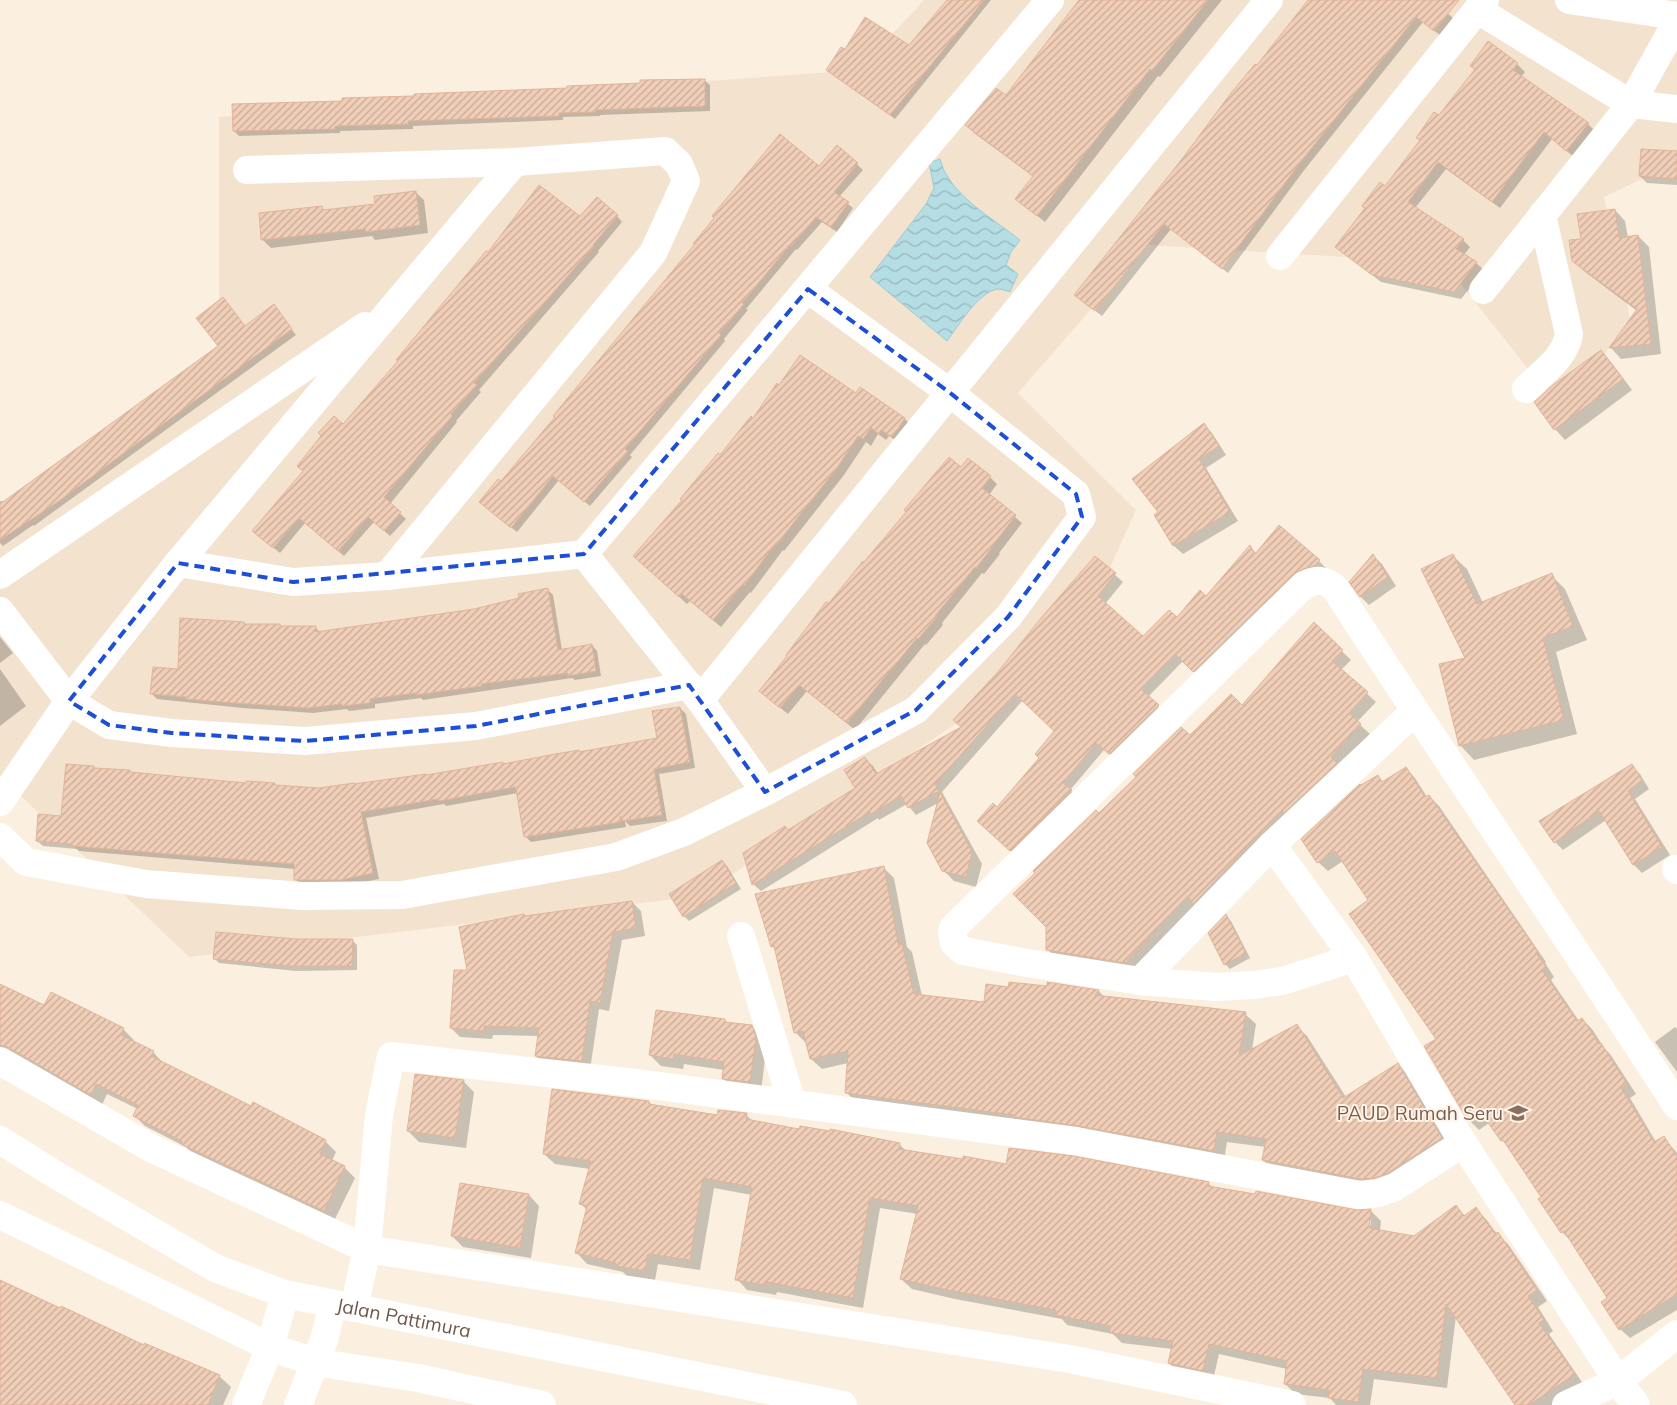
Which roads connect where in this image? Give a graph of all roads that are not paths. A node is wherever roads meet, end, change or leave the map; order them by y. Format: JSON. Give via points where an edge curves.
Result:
{"nodes":[{"id":1,"x":1050,"y":0,"type":"edge"},
{"id":2,"x":1269,"y":0,"type":"edge"},
{"id":3,"x":1569,"y":0,"type":"edge"},
{"id":4,"x":1481,"y":5,"type":"edge"},
{"id":5,"x":1677,"y":16,"type":"edge"},
{"id":6,"x":1677,"y":21,"type":"edge"},
{"id":7,"x":1631,"y":104,"type":"junction"},
{"id":8,"x":1677,"y":109,"type":"edge"},
{"id":9,"x":515,"y":162,"type":"junction"},
{"id":10,"x":246,"y":170,"type":"dead end"},
{"id":11,"x":1542,"y":215,"type":"junction"},
{"id":12,"x":1280,"y":256,"type":"dead end"},
{"id":13,"x":808,"y":289,"type":"junction"},
{"id":14,"x":1483,"y":290,"type":"dead end"},
{"id":15,"x":393,"y":307,"type":"junction"},
{"id":16,"x":1526,"y":389,"type":"dead end"},
{"id":17,"x":949,"y":392,"type":"junction"},
{"id":18,"x":584,"y":554,"type":"junction"},
{"id":19,"x":178,"y":563,"type":"junction"},
{"id":20,"x":0,"y":575,"type":"edge"},
{"id":21,"x":387,"y":576,"type":"junction"},
{"id":22,"x":0,"y":612,"type":"edge"},
{"id":23,"x":695,"y":692,"type":"junction"},
{"id":24,"x":69,"y":701,"type":"junction"},
{"id":25,"x":1414,"y":711,"type":"junction"},
{"id":26,"x":765,"y":792,"type":"junction"},
{"id":27,"x":0,"y":802,"type":"edge"},
{"id":28,"x":0,"y":837,"type":"edge"},
{"id":29,"x":1272,"y":846,"type":"junction"},
{"id":30,"x":741,"y":936,"type":"dead end"},
{"id":31,"x":1354,"y":958,"type":"junction"},
{"id":32,"x":1140,"y":981,"type":"junction"},
{"id":33,"x":0,"y":1061,"type":"edge"},
{"id":34,"x":792,"y":1103,"type":"junction"},
{"id":35,"x":1677,"y":1106,"type":"edge"},
{"id":36,"x":0,"y":1140,"type":"edge"},
{"id":37,"x":1464,"y":1144,"type":"junction"},
{"id":38,"x":0,"y":1215,"type":"edge"},
{"id":39,"x":367,"y":1249,"type":"junction"},
{"id":40,"x":285,"y":1294,"type":"junction"},
{"id":41,"x":344,"y":1306,"type":"junction"},
{"id":42,"x":1677,"y":1334,"type":"edge"},
{"id":43,"x":270,"y":1347,"type":"junction"},
{"id":44,"x":314,"y":1362,"type":"junction"},
{"id":45,"x":1618,"y":1381,"type":"junction"},
{"id":46,"x":246,"y":1405,"type":"edge"},
{"id":47,"x":298,"y":1405,"type":"edge"},
{"id":48,"x":542,"y":1405,"type":"edge"},
{"id":49,"x":842,"y":1405,"type":"edge"},
{"id":50,"x":1292,"y":1405,"type":"edge"},
{"id":51,"x":1566,"y":1405,"type":"edge"},
{"id":52,"x":1636,"y":1405,"type":"edge"}],
"edges":[{"from":1,"to":13,"type":"street"},
{"from":2,"to":17,"type":"street"},
{"from":3,"to":5,"type":"street"},
{"from":4,"to":7,"type":"street"},
{"from":4,"to":12,"type":"street"},
{"from":6,"to":7,"type":"street"},
{"from":7,"to":8,"type":"street"},
{"from":7,"to":11,"type":"street"},
{"from":9,"to":10,"type":"street"},
{"from":9,"to":15,"type":"street"},
{"from":9,"to":21,"type":"street","via":[[665,151],[679,164],[686,181],[653,253]]},
{"from":11,"to":14,"type":"street"},
{"from":11,"to":16,"type":"street","via":[[1569,334],[1562,354]]},
{"from":13,"to":17,"type":"street"},
{"from":13,"to":18,"type":"street"},
{"from":15,"to":19,"type":"street"},
{"from":15,"to":20,"type":"street"},
{"from":17,"to":23,"type":"street"},
{"from":17,"to":26,"type":"street","via":[[1076,494],[1082,517],[1008,617],[916,710]]},
{"from":18,"to":21,"type":"street"},
{"from":18,"to":23,"type":"street"},
{"from":19,"to":21,"type":"street","via":[[293,582]]},
{"from":19,"to":24,"type":"street"},
{"from":22,"to":24,"type":"street"},
{"from":23,"to":24,"type":"street","via":[[476,726],[305,741],[172,733],[109,725]]},
{"from":23,"to":26,"type":"street"},
{"from":24,"to":27,"type":"street"},
{"from":25,"to":29,"type":"street"},
{"from":25,"to":32,"type":"street","via":[[1335,588],[1327,581],[1318,580],[1304,585],[952,933],[954,943],[963,950]]},
{"from":25,"to":35,"type":"street","via":[[1597,980]]},
{"from":26,"to":28,"type":"street","via":[[684,832],[616,857],[402,895],[302,896],[146,884],[26,862]]},
{"from":29,"to":31,"type":"street"},
{"from":29,"to":32,"type":"street"},
{"from":30,"to":34,"type":"street"},
{"from":31,"to":32,"type":"street","via":[[1282,981],[1254,985],[1215,987]]},
{"from":31,"to":37,"type":"street"},
{"from":33,"to":39,"type":"street","via":[[151,1148]]},
{"from":34,"to":37,"type":"street","via":[[1076,1141],[1360,1195],[1395,1187]]},
{"from":34,"to":39,"type":"street","via":[[391,1056],[378,1123]]},
{"from":36,"to":40,"type":"street","name":"Jalan Pattimura","via":[[215,1268]]},
{"from":37,"to":45,"type":"street"},
{"from":38,"to":43,"type":"street"},
{"from":39,"to":41,"type":"street"},
{"from":39,"to":50,"type":"street","via":[[1079,1360]]},
{"from":40,"to":41,"type":"street","name":"Jalan Pattimura"},
{"from":40,"to":43,"type":"street"},
{"from":41,"to":44,"type":"street"},
{"from":41,"to":49,"type":"street","name":"Jalan Pattimura"},
{"from":42,"to":45,"type":"street"},
{"from":43,"to":44,"type":"street"},
{"from":43,"to":46,"type":"street"},
{"from":44,"to":47,"type":"street"},
{"from":44,"to":48,"type":"street","via":[[418,1378]]},
{"from":45,"to":51,"type":"street"},
{"from":45,"to":52,"type":"street"}]}
